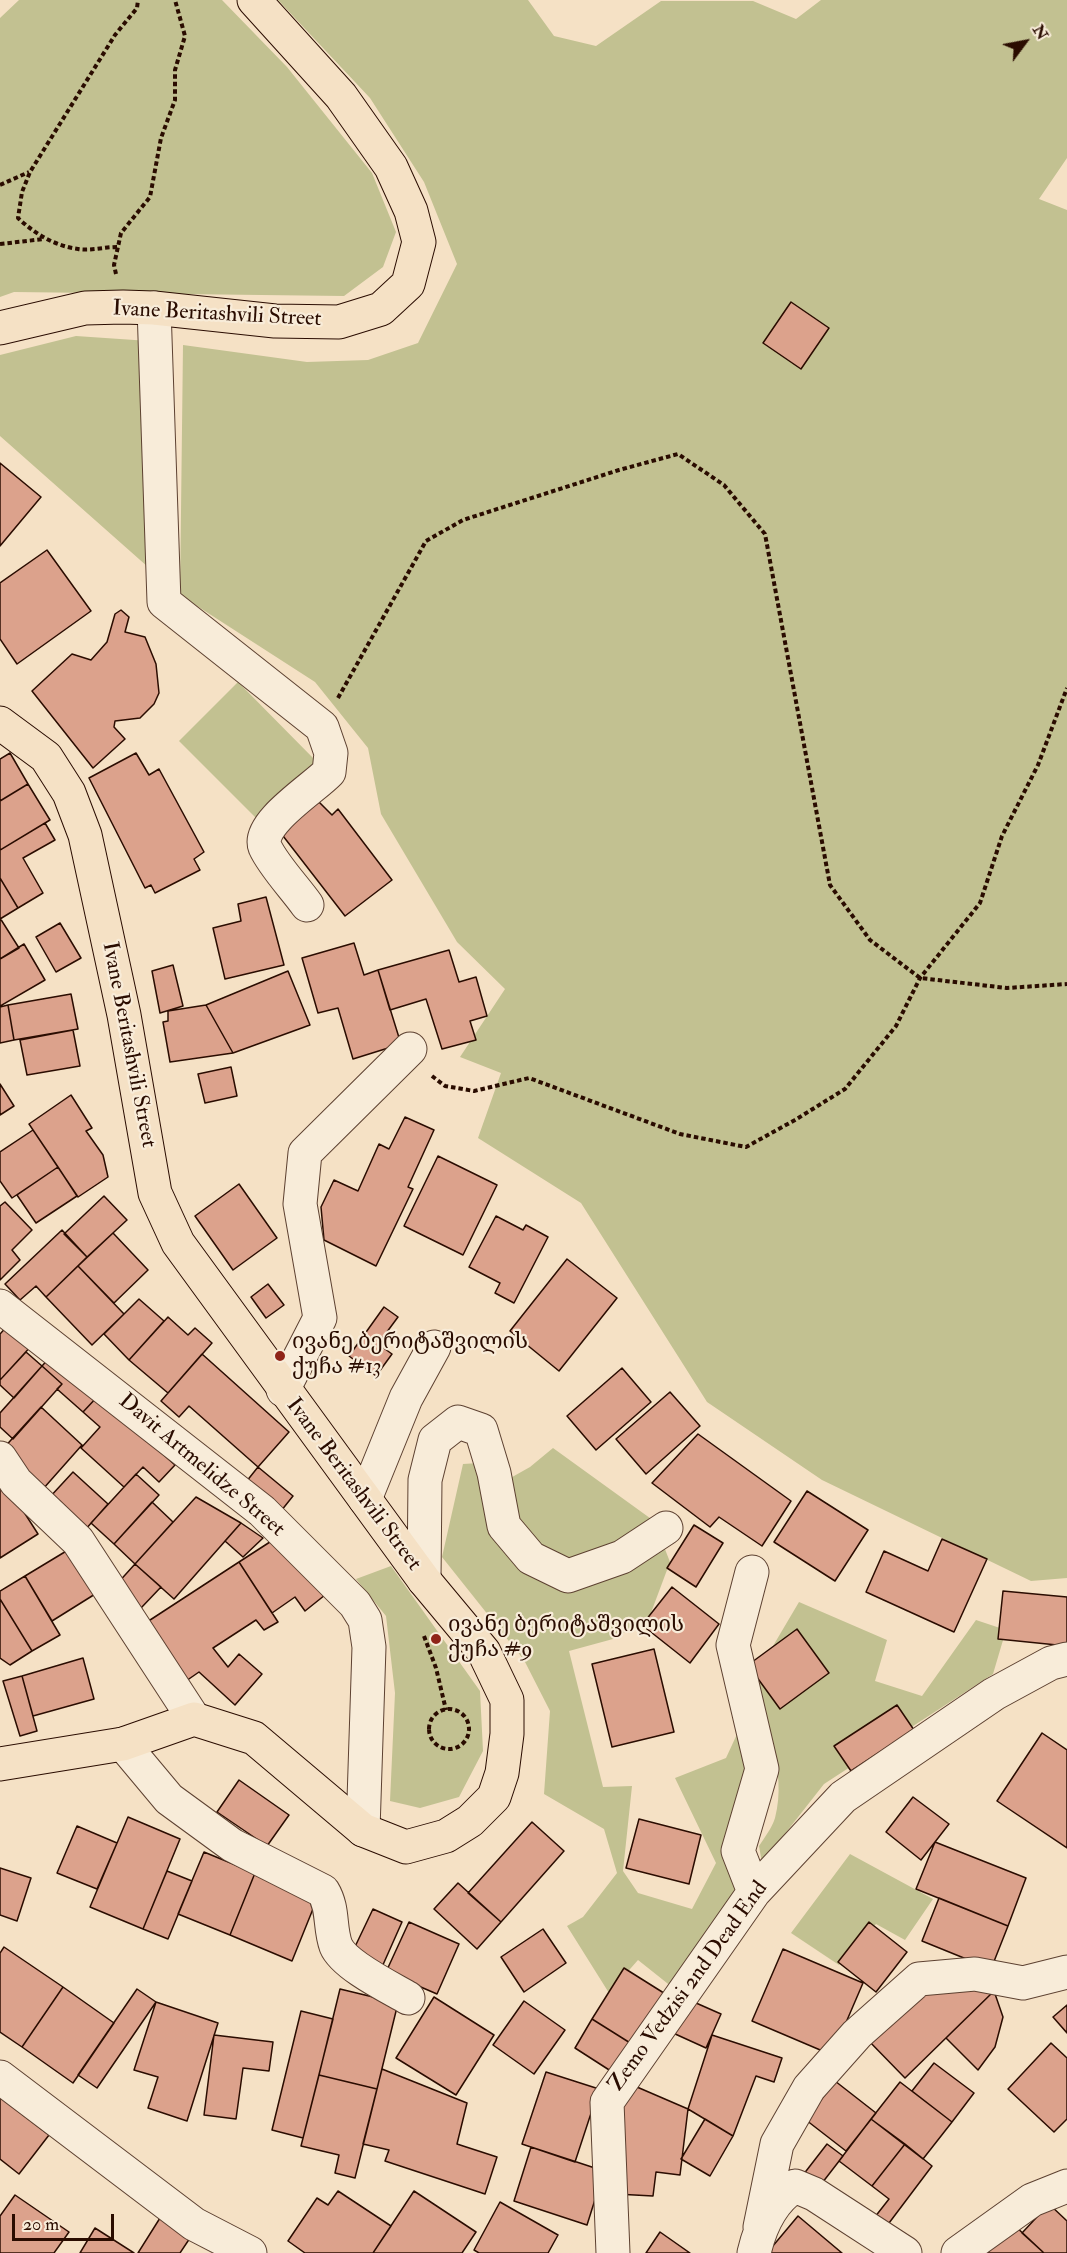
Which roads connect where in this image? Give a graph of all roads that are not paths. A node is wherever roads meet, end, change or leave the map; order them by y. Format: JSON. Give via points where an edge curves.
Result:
{"nodes":[{"id":1,"x":254,"y":0,"type":"edge"},
{"id":2,"x":138,"y":308,"type":"junction"},
{"id":3,"x":0,"y":328,"type":"edge"},
{"id":4,"x":0,"y":723,"type":"edge"},
{"id":5,"x":307,"y":905,"type":"dead end"},
{"id":6,"x":410,"y":1049,"type":"road end"},
{"id":7,"x":0,"y":1306,"type":"edge"},
{"id":8,"x":434,"y":1347,"type":"dead end"},
{"id":9,"x":283,"y":1390,"type":"junction"},
{"id":10,"x":0,"y":1458,"type":"edge"},
{"id":11,"x":365,"y":1499,"type":"junction"},
{"id":12,"x":666,"y":1528,"type":"dead end"},
{"id":13,"x":753,"y":1572,"type":"dead end"},
{"id":14,"x":424,"y":1580,"type":"junction"},
{"id":15,"x":1067,"y":1659,"type":"edge"},
{"id":16,"x":194,"y":1719,"type":"junction"},
{"id":17,"x":123,"y":1744,"type":"junction"},
{"id":18,"x":0,"y":1764,"type":"edge"},
{"id":19,"x":363,"y":1830,"type":"junction"},
{"id":20,"x":754,"y":1892,"type":"junction"},
{"id":21,"x":1067,"y":1972,"type":"edge"},
{"id":22,"x":408,"y":1998,"type":"dead end"},
{"id":23,"x":0,"y":2077,"type":"edge"},
{"id":24,"x":1067,"y":2186,"type":"edge"},
{"id":25,"x":757,"y":2240,"type":"edge"},
{"id":26,"x":250,"y":2253,"type":"edge"},
{"id":27,"x":613,"y":2253,"type":"edge"},
{"id":28,"x":905,"y":2253,"type":"edge"},
{"id":29,"x":958,"y":2253,"type":"edge"}],
"edges":[{"from":1,"to":2,"type":"main road","name":"Ivane Beritashvili Street","via":[[341,96],[391,167],[411,211],[419,242],[408,284],[381,309],[339,322],[275,321]]},
{"from":2,"to":3,"type":"main road","name":"Ivane Beritashvili Street","via":[[85,308]]},
{"from":2,"to":5,"type":"street","via":[[164,602],[322,727],[331,753],[329,772],[272,822],[265,833],[265,846]]},
{"from":4,"to":9,"type":"main road","name":"Ivane Beritashvili Street","via":[[46,757],[69,793],[85,835],[124,1015],[154,1193],[178,1243]]},
{"from":6,"to":9,"type":"street","via":[[305,1153],[300,1204],[320,1318]]},
{"from":7,"to":19,"type":"street","name":"Davit Artmelidze Street","via":[[262,1511],[355,1604],[366,1620],[369,1647]]},
{"from":8,"to":11,"type":"street","via":[[406,1398]]},
{"from":9,"to":11,"type":"main road","name":"Ivane Beritashvili Street"},
{"from":10,"to":16,"type":"street","via":[[16,1482],[78,1541]]},
{"from":11,"to":14,"type":"main road","name":"Ivane Beritashvili Street"},
{"from":12,"to":14,"type":"street","via":[[622,1557],[568,1576],[531,1558],[504,1526],[481,1430],[458,1422],[435,1440],[425,1480]]},
{"from":13,"to":20,"type":"street","via":[[733,1646],[762,1769],[738,1851]]},
{"from":14,"to":19,"type":"main road","name":"Ivane Beritashvili Street","via":[[484,1652],[507,1700],[502,1773],[494,1797],[470,1821],[446,1836],[406,1847]]},
{"from":15,"to":20,"type":"street","name":"Zemo Vedzisi 2nd Dead End","via":[[1051,1663],[994,1694],[843,1797]]},
{"from":16,"to":17,"type":"main road"},
{"from":16,"to":19,"type":"main road","name":"Ivane Beritashvili Street","via":[[254,1738]]},
{"from":17,"to":18,"type":"main road"},
{"from":17,"to":22,"type":"street","via":[[169,1799],[232,1845],[324,1891],[331,1904],[336,1946],[346,1960]]},
{"from":20,"to":27,"type":"street","name":"Zemo Vedzisi 2nd Dead End","via":[[607,2102]]},
{"from":21,"to":25,"type":"street","via":[[1023,1983],[975,1974],[919,1979],[857,2034],[809,2088],[777,2144]]},
{"from":23,"to":26,"type":"street","via":[[194,2224]]},
{"from":24,"to":29,"type":"street","via":[[1032,2200]]},
{"from":25,"to":28,"type":"street","via":[[783,2193],[795,2186],[814,2194]]}]}
